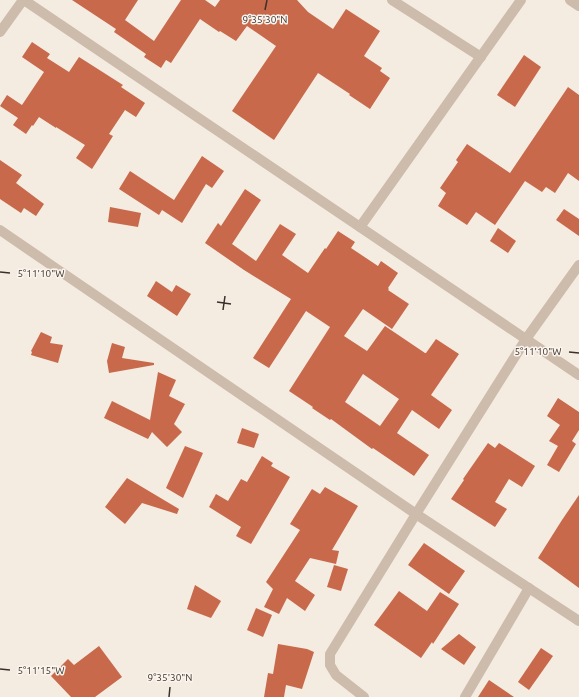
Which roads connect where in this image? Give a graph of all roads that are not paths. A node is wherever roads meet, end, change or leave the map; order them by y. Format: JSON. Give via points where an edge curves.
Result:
{"nodes":[{"id":1,"x":24,"y":0,"type":"edge"},
{"id":2,"x":392,"y":0,"type":"edge"},
{"id":3,"x":521,"y":0,"type":"edge"},
{"id":4,"x":570,"y":0,"type":"edge"},
{"id":5,"x":579,"y":6,"type":"edge"},
{"id":6,"x":0,"y":32,"type":"edge"},
{"id":7,"x":481,"y":57,"type":"junction"},
{"id":8,"x":360,"y":227,"type":"junction"},
{"id":9,"x":0,"y":230,"type":"edge"},
{"id":10,"x":579,"y":265,"type":"edge"},
{"id":11,"x":526,"y":339,"type":"junction"},
{"id":12,"x":579,"y":375,"type":"edge"},
{"id":13,"x":416,"y":514,"type":"junction"},
{"id":14,"x":529,"y":588,"type":"junction"},
{"id":15,"x":579,"y":621,"type":"edge"},
{"id":16,"x":364,"y":697,"type":"edge"},
{"id":17,"x":465,"y":697,"type":"edge"}],
"edges":[{"from":1,"to":6,"type":"street"},
{"from":1,"to":8,"type":"street"},
{"from":2,"to":7,"type":"street"},
{"from":3,"to":7,"type":"street"},
{"from":4,"to":5,"type":"street"},
{"from":7,"to":8,"type":"street"},
{"from":8,"to":11,"type":"street"},
{"from":9,"to":13,"type":"street"},
{"from":10,"to":11,"type":"street"},
{"from":11,"to":12,"type":"street"},
{"from":11,"to":13,"type":"street"},
{"from":13,"to":14,"type":"street"},
{"from":13,"to":16,"type":"street","via":[[330,654],[330,665],[336,675]]},
{"from":14,"to":15,"type":"street"},
{"from":14,"to":17,"type":"street"}]}
